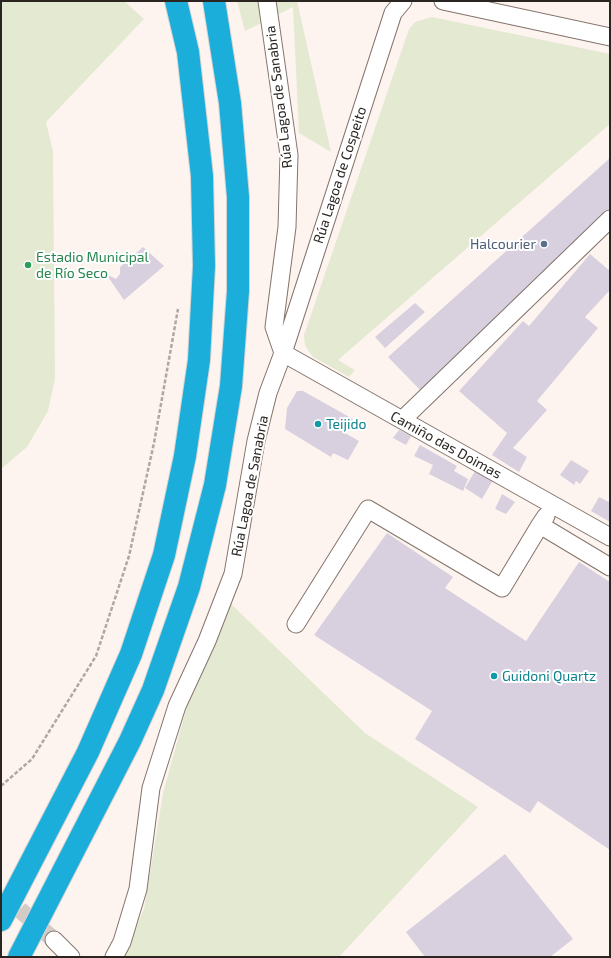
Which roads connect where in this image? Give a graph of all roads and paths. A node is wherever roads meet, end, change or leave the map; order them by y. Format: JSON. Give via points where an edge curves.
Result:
{"nodes":[{"id":1,"x":176,"y":1,"type":"edge"},
{"id":2,"x":214,"y":1,"type":"edge"},
{"id":3,"x":266,"y":1,"type":"edge"},
{"id":4,"x":403,"y":1,"type":"edge"},
{"id":5,"x":443,"y":1,"type":"edge"},
{"id":6,"x":610,"y":37,"type":"edge"},
{"id":7,"x":608,"y":225,"type":"edge"},
{"id":8,"x":178,"y":309,"type":"dead end"},
{"id":9,"x":283,"y":353,"type":"junction"},
{"id":10,"x":402,"y":420,"type":"junction"},
{"id":11,"x":554,"y":505,"type":"junction"},
{"id":12,"x":540,"y":525,"type":"junction"},
{"id":13,"x":610,"y":537,"type":"edge"},
{"id":14,"x":610,"y":568,"type":"edge"},
{"id":15,"x":296,"y":624,"type":"dead end"},
{"id":16,"x":1,"y":786,"type":"edge"},
{"id":17,"x":1,"y":920,"type":"edge"},
{"id":18,"x":54,"y":940,"type":"tunnel mouth"},
{"id":19,"x":19,"y":957,"type":"edge"},
{"id":20,"x":71,"y":957,"type":"edge"},
{"id":21,"x":114,"y":957,"type":"edge"}],
"edges":[{"from":1,"to":17,"type":"highway","via":[[188,52],[202,176],[204,259],[199,360],[185,456],[164,555],[130,654],[88,752]]},
{"from":2,"to":19,"type":"highway","via":[[230,102],[238,197],[238,291],[231,386],[215,485],[189,587],[153,690],[130,741]]},
{"from":3,"to":9,"type":"street","name":"Rúa Lagoa de Sanabria","via":[[289,155],[287,228],[274,327]]},
{"from":4,"to":9,"type":"street","name":"Rúa Lagoa de Cospeito","via":[[393,13]]},
{"from":5,"to":6,"type":"street"},
{"from":7,"to":10,"type":"street"},
{"from":8,"to":16,"type":"path","via":[[154,443],[129,556],[96,656],[32,759]]},
{"from":9,"to":10,"type":"street","name":"Camiño das Doimas"},
{"from":9,"to":21,"type":"street","name":"Rúa Lagoa de Sanabria","via":[[268,393],[256,440],[233,574],[207,642],[177,706],[151,788],[138,889],[122,942]]},
{"from":10,"to":11,"type":"street","name":"Camiño das Doimas"},
{"from":11,"to":12,"type":"street"},
{"from":11,"to":13,"type":"street","name":"Camiño das Doimas"},
{"from":12,"to":14,"type":"street"},
{"from":12,"to":15,"type":"street","via":[[502,588],[368,509]]},
{"from":18,"to":20,"type":"street"}]}
